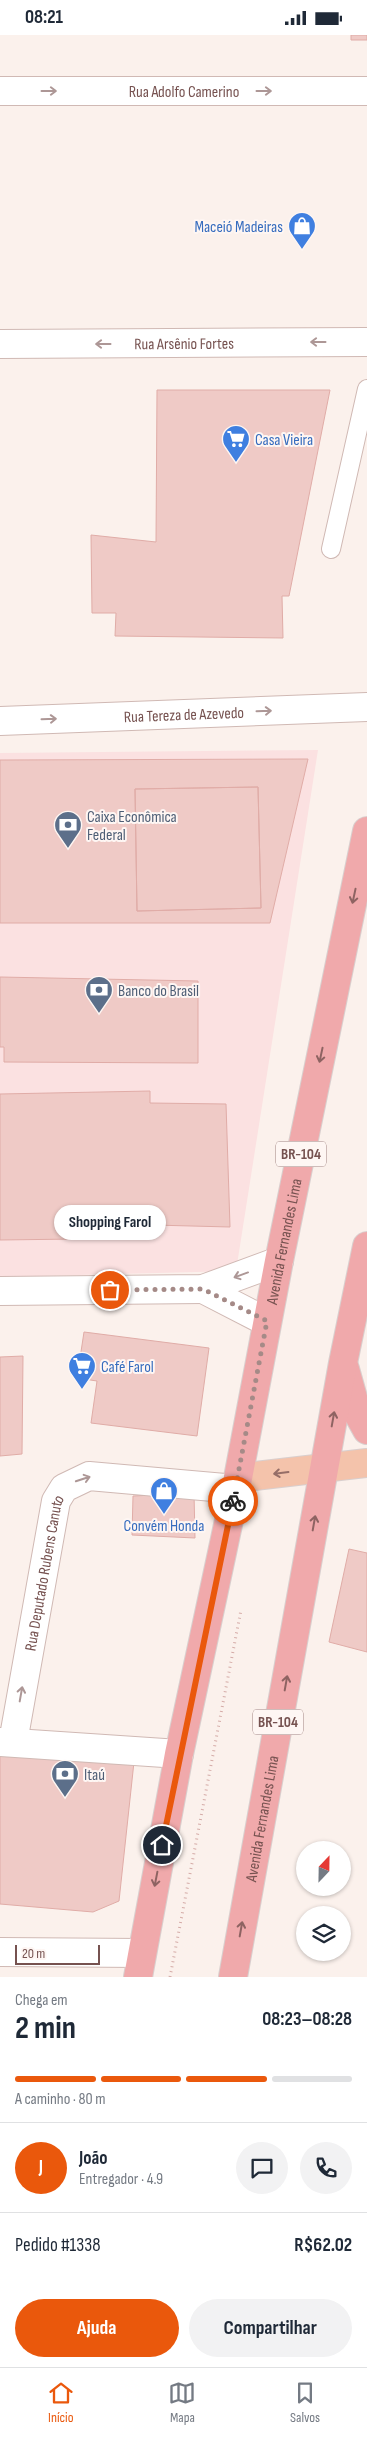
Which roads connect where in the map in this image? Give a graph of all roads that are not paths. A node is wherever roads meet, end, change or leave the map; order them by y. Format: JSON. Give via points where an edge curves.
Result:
{"nodes":[{"id":1,"x":0,"y":91,"type":"edge"},
{"id":2,"x":367,"y":91,"type":"edge"},
{"id":3,"x":367,"y":342,"type":"edge"},
{"id":4,"x":0,"y":344,"type":"edge"},
{"id":5,"x":367,"y":389,"type":"edge"},
{"id":6,"x":331,"y":549,"type":"dead end"},
{"id":7,"x":367,"y":707,"type":"edge"},
{"id":8,"x":0,"y":721,"type":"edge"},
{"id":9,"x":367,"y":831,"type":"edge"},
{"id":10,"x":367,"y":1246,"type":"edge"},
{"id":11,"x":279,"y":1261,"type":"junction"},
{"id":12,"x":203,"y":1289,"type":"junction"},
{"id":13,"x":0,"y":1291,"type":"edge"},
{"id":14,"x":267,"y":1321,"type":"junction"},
{"id":15,"x":343,"y":1363,"type":"junction"},
{"id":16,"x":367,"y":1430,"type":"edge"},
{"id":17,"x":367,"y":1463,"type":"edge"},
{"id":18,"x":324,"y":1467,"type":"junction"},
{"id":19,"x":237,"y":1483,"type":"junction"},
{"id":20,"x":6,"y":1742,"type":"edge"},
{"id":21,"x":180,"y":1754,"type":"junction"},
{"id":22,"x":0,"y":1952,"type":"edge"},
{"id":23,"x":140,"y":1965,"type":"edge"},
{"id":24,"x":233,"y":1977,"type":"edge"}],
"edges":[{"from":1,"to":2,"type":"street","name":"Rua Adolfo Camerino","one_way":true},
{"from":3,"to":4,"type":"street","name":"Rua Arsênio Fortes","one_way":true},
{"from":5,"to":6,"type":"lane"},
{"from":8,"to":7,"type":"street","name":"Rua Tereza de Azevedo","one_way":true},
{"from":9,"to":11,"type":"highway","name":"Avenida Fernandes Lima","number":"BR-104","one_way":true},
{"from":10,"to":15,"type":"highway","name":"Avenida Fernandes Lima","number":"BR-104"},
{"from":11,"to":12,"type":"street","one_way":true},
{"from":11,"to":14,"type":"highway","name":"Avenida Fernandes Lima","number":"BR-104"},
{"from":12,"to":13,"type":"street"},
{"from":12,"to":14,"type":"street"},
{"from":14,"to":19,"type":"highway","name":"Avenida Fernandes Lima","number":"BR-104"},
{"from":15,"to":16,"type":"highway","via":[[357,1412]]},
{"from":18,"to":15,"type":"highway","name":"Avenida Fernandes Lima","number":"BR-104","one_way":true},
{"from":17,"to":18,"type":"main road"},
{"from":18,"to":19,"type":"main road","one_way":true},
{"from":24,"to":18,"type":"highway","name":"Avenida Fernandes Lima","number":"BR-104","one_way":true},
{"from":20,"to":19,"type":"street","name":"Rua Deputado Rubens Canuto","one_way":true,"via":[[56,1501],[64,1488],[89,1476]]},
{"from":19,"to":21,"type":"highway","name":"Avenida Fernandes Lima","number":"BR-104"},
{"from":20,"to":21,"type":"street"},
{"from":21,"to":23,"type":"highway","name":"Avenida Fernandes Lima","number":"BR-104","one_way":true},
{"from":22,"to":23,"type":"street"}]}
